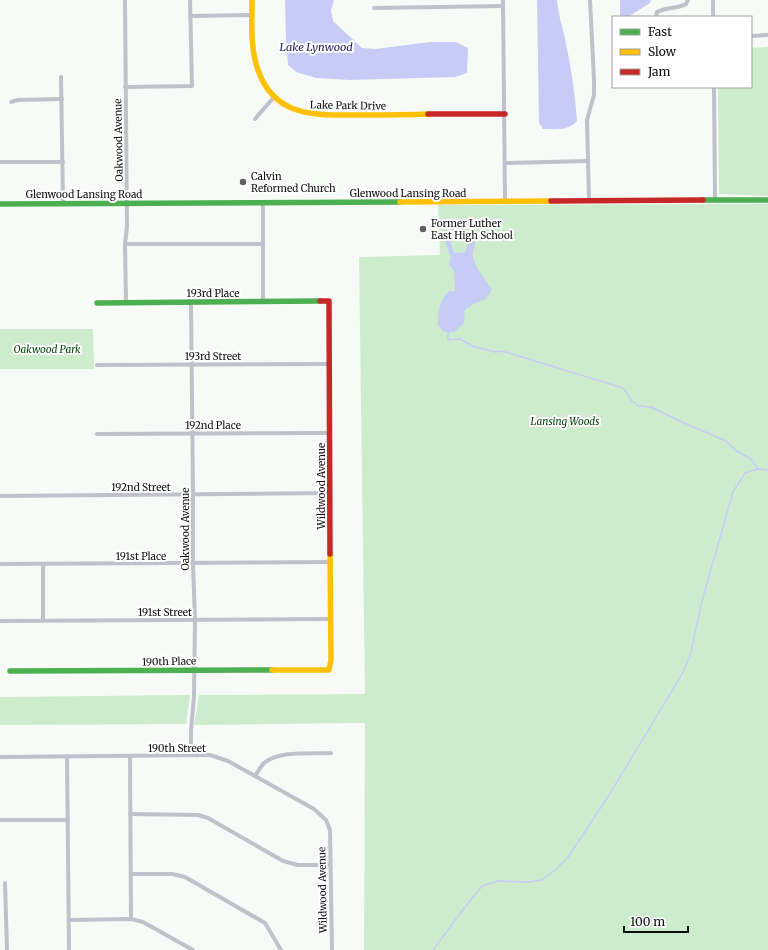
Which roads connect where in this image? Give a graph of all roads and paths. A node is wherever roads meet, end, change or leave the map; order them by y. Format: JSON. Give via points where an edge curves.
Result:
{"nodes":[{"id":1,"x":125,"y":0,"type":"edge"},
{"id":2,"x":190,"y":0,"type":"edge"},
{"id":3,"x":252,"y":0,"type":"edge"},
{"id":4,"x":503,"y":0,"type":"edge"},
{"id":5,"x":590,"y":0,"type":"edge"},
{"id":6,"x":688,"y":0,"type":"edge"},
{"id":7,"x":713,"y":0,"type":"edge"},
{"id":8,"x":503,"y":6,"type":"junction"},
{"id":9,"x":374,"y":8,"type":"dead end"},
{"id":10,"x":252,"y":15,"type":"junction"},
{"id":11,"x":190,"y":16,"type":"junction"},
{"id":12,"x":656,"y":16,"type":"edge"},
{"id":13,"x":714,"y":16,"type":"edge"},
{"id":14,"x":768,"y":35,"type":"edge"},
{"id":15,"x":752,"y":36,"type":"edge"},
{"id":16,"x":61,"y":77,"type":"dead end"},
{"id":17,"x":125,"y":87,"type":"junction"},
{"id":18,"x":714,"y":88,"type":"edge"},
{"id":19,"x":274,"y":97,"type":"junction"},
{"id":20,"x":62,"y":99,"type":"junction"},
{"id":21,"x":11,"y":102,"type":"dead end"},
{"id":22,"x":505,"y":114,"type":"junction"},
{"id":23,"x":256,"y":119,"type":"dead end"},
{"id":24,"x":587,"y":161,"type":"junction"},
{"id":25,"x":0,"y":162,"type":"edge"},
{"id":26,"x":63,"y":162,"type":"junction"},
{"id":27,"x":506,"y":163,"type":"junction"},
{"id":28,"x":715,"y":200,"type":"junction"},
{"id":29,"x":768,"y":200,"type":"edge"},
{"id":30,"x":589,"y":201,"type":"junction"},
{"id":31,"x":263,"y":202,"type":"junction"},
{"id":32,"x":505,"y":202,"type":"junction"},
{"id":33,"x":63,"y":203,"type":"junction"},
{"id":34,"x":127,"y":203,"type":"junction"},
{"id":35,"x":0,"y":204,"type":"edge"},
{"id":36,"x":126,"y":244,"type":"junction"},
{"id":37,"x":263,"y":244,"type":"junction"},
{"id":38,"x":263,"y":302,"type":"junction"},
{"id":39,"x":329,"y":302,"type":"joint"},
{"id":40,"x":97,"y":303,"type":"dead end"},
{"id":41,"x":126,"y":303,"type":"junction"},
{"id":42,"x":191,"y":303,"type":"junction"},
{"id":43,"x":192,"y":364,"type":"junction"},
{"id":44,"x":329,"y":364,"type":"junction"},
{"id":45,"x":96,"y":365,"type":"dead end"},
{"id":46,"x":329,"y":432,"type":"junction"},
{"id":47,"x":193,"y":433,"type":"junction"},
{"id":48,"x":97,"y":434,"type":"dead end"},
{"id":49,"x":330,"y":493,"type":"junction"},
{"id":50,"x":193,"y":494,"type":"junction"},
{"id":51,"x":0,"y":496,"type":"edge"},
{"id":52,"x":330,"y":562,"type":"junction"},
{"id":53,"x":0,"y":564,"type":"edge"},
{"id":54,"x":43,"y":564,"type":"junction"},
{"id":55,"x":193,"y":564,"type":"junction"},
{"id":56,"x":195,"y":619,"type":"junction"},
{"id":57,"x":331,"y":619,"type":"junction"},
{"id":58,"x":43,"y":620,"type":"junction"},
{"id":59,"x":0,"y":621,"type":"edge"},
{"id":60,"x":194,"y":670,"type":"junction"},
{"id":61,"x":329,"y":670,"type":"joint"},
{"id":62,"x":10,"y":671,"type":"dead end"},
{"id":63,"x":331,"y":753,"type":"dead end"},
{"id":64,"x":192,"y":755,"type":"junction"},
{"id":65,"x":67,"y":756,"type":"junction"},
{"id":66,"x":130,"y":756,"type":"junction"},
{"id":67,"x":0,"y":757,"type":"edge"},
{"id":68,"x":255,"y":776,"type":"junction"},
{"id":69,"x":130,"y":814,"type":"junction"},
{"id":70,"x":0,"y":820,"type":"edge"},
{"id":71,"x":68,"y":820,"type":"junction"},
{"id":72,"x":330,"y":830,"type":"joint"},
{"id":73,"x":330,"y":865,"type":"junction"},
{"id":74,"x":131,"y":874,"type":"junction"},
{"id":75,"x":6,"y":883,"type":"dead end"},
{"id":76,"x":131,"y":919,"type":"junction"},
{"id":77,"x":70,"y":920,"type":"junction"},
{"id":78,"x":7,"y":950,"type":"edge"},
{"id":79,"x":69,"y":950,"type":"edge"},
{"id":80,"x":193,"y":950,"type":"edge"},
{"id":81,"x":281,"y":950,"type":"edge"},
{"id":82,"x":332,"y":950,"type":"edge"}],
"edges":[{"from":1,"to":17,"type":"street","name":"Oakwood Avenue"},
{"from":2,"to":11,"type":"street"},
{"from":3,"to":10,"type":"street","name":"Lake Park Drive"},
{"from":4,"to":8,"type":"street"},
{"from":5,"to":24,"type":"street","via":[[594,95],[587,120]]},
{"from":6,"to":12,"type":"street","via":[[681,7],[656,12]]},
{"from":7,"to":13,"type":"street"},
{"from":8,"to":9,"type":"street"},
{"from":8,"to":22,"type":"street"},
{"from":10,"to":11,"type":"street"},
{"from":10,"to":19,"type":"street","name":"Lake Park Drive","via":[[255,67],[264,85]]},
{"from":11,"to":17,"type":"street","via":[[192,86]]},
{"from":14,"to":15,"type":"street"},
{"from":16,"to":20,"type":"street"},
{"from":17,"to":34,"type":"street","name":"Oakwood Avenue"},
{"from":18,"to":28,"type":"street"},
{"from":19,"to":22,"type":"street","name":"Lake Park Drive","via":[[290,108],[313,114]]},
{"from":19,"to":23,"type":"street"},
{"from":20,"to":21,"type":"street"},
{"from":20,"to":26,"type":"street"},
{"from":22,"to":27,"type":"street"},
{"from":24,"to":27,"type":"street"},
{"from":24,"to":30,"type":"street"},
{"from":25,"to":26,"type":"street"},
{"from":26,"to":33,"type":"street"},
{"from":27,"to":32,"type":"street"},
{"from":28,"to":29,"type":"street","name":"Glenwood Lansing Road"},
{"from":28,"to":30,"type":"street","name":"Glenwood Lansing Road"},
{"from":30,"to":32,"type":"street","name":"Glenwood Lansing Road"},
{"from":31,"to":32,"type":"street","name":"Glenwood Lansing Road"},
{"from":31,"to":34,"type":"street","name":"Glenwood Lansing Road"},
{"from":31,"to":37,"type":"street"},
{"from":33,"to":34,"type":"street","name":"Glenwood Lansing Road"},
{"from":33,"to":35,"type":"street","name":"Glenwood Lansing Road"},
{"from":34,"to":36,"type":"street","name":"Oakwood Avenue"},
{"from":36,"to":37,"type":"street"},
{"from":36,"to":41,"type":"street","name":"Oakwood Avenue"},
{"from":37,"to":38,"type":"street"},
{"from":38,"to":39,"type":"street","name":"193rd Place"},
{"from":38,"to":42,"type":"street","name":"193rd Place"},
{"from":39,"to":44,"type":"street","name":"Wildwood Avenue"},
{"from":40,"to":41,"type":"street","name":"193rd Place"},
{"from":41,"to":42,"type":"street","name":"193rd Place"},
{"from":42,"to":43,"type":"street","name":"Oakwood Avenue"},
{"from":43,"to":44,"type":"street","name":"193rd Street"},
{"from":43,"to":45,"type":"street","name":"193rd Street"},
{"from":43,"to":47,"type":"street","name":"Oakwood Avenue"},
{"from":44,"to":46,"type":"street","name":"Wildwood Avenue"},
{"from":46,"to":47,"type":"street","name":"192nd Place"},
{"from":46,"to":49,"type":"street","name":"Wildwood Avenue"},
{"from":47,"to":48,"type":"street","name":"192nd Place"},
{"from":47,"to":50,"type":"street","name":"Oakwood Avenue"},
{"from":49,"to":50,"type":"street","name":"192nd Street"},
{"from":49,"to":52,"type":"street","name":"Wildwood Avenue"},
{"from":50,"to":51,"type":"street","name":"192nd Street"},
{"from":50,"to":55,"type":"street","name":"Oakwood Avenue"},
{"from":52,"to":55,"type":"street","name":"191st Place"},
{"from":52,"to":57,"type":"street","name":"Wildwood Avenue"},
{"from":53,"to":54,"type":"street","name":"191st Place"},
{"from":54,"to":55,"type":"street","name":"191st Place"},
{"from":54,"to":58,"type":"street"},
{"from":55,"to":56,"type":"street","name":"Oakwood Avenue"},
{"from":56,"to":57,"type":"street","name":"191st Street"},
{"from":56,"to":58,"type":"street","name":"191st Street"},
{"from":56,"to":60,"type":"street","name":"Oakwood Avenue"},
{"from":57,"to":61,"type":"street","name":"Wildwood Avenue"},
{"from":58,"to":59,"type":"street","name":"191st Street"},
{"from":60,"to":61,"type":"street","name":"190th Place"},
{"from":60,"to":62,"type":"street","name":"190th Place"},
{"from":60,"to":64,"type":"street","name":"Oakwood Avenue"},
{"from":63,"to":68,"type":"street","via":[[277,756],[264,763]]},
{"from":64,"to":66,"type":"street","name":"190th Street"},
{"from":64,"to":68,"type":"street","name":"190th Street","via":[[222,758]]},
{"from":65,"to":66,"type":"street","name":"190th Street"},
{"from":65,"to":67,"type":"street","name":"190th Street"},
{"from":65,"to":71,"type":"street"},
{"from":66,"to":69,"type":"street"},
{"from":68,"to":72,"type":"street","name":"190th Street","via":[[318,812],[326,820]]},
{"from":69,"to":73,"type":"street","via":[[198,815],[208,818],[283,861],[298,865]]},
{"from":69,"to":74,"type":"street"},
{"from":70,"to":71,"type":"street"},
{"from":71,"to":77,"type":"street"},
{"from":72,"to":73,"type":"street","name":"Wildwood Avenue"},
{"from":73,"to":82,"type":"street","name":"Wildwood Avenue"},
{"from":74,"to":76,"type":"street"},
{"from":74,"to":81,"type":"street","via":[[172,874],[184,877],[265,923]]},
{"from":75,"to":78,"type":"street"},
{"from":76,"to":77,"type":"street"},
{"from":76,"to":80,"type":"street","via":[[143,922]]},
{"from":77,"to":79,"type":"street"}]}
